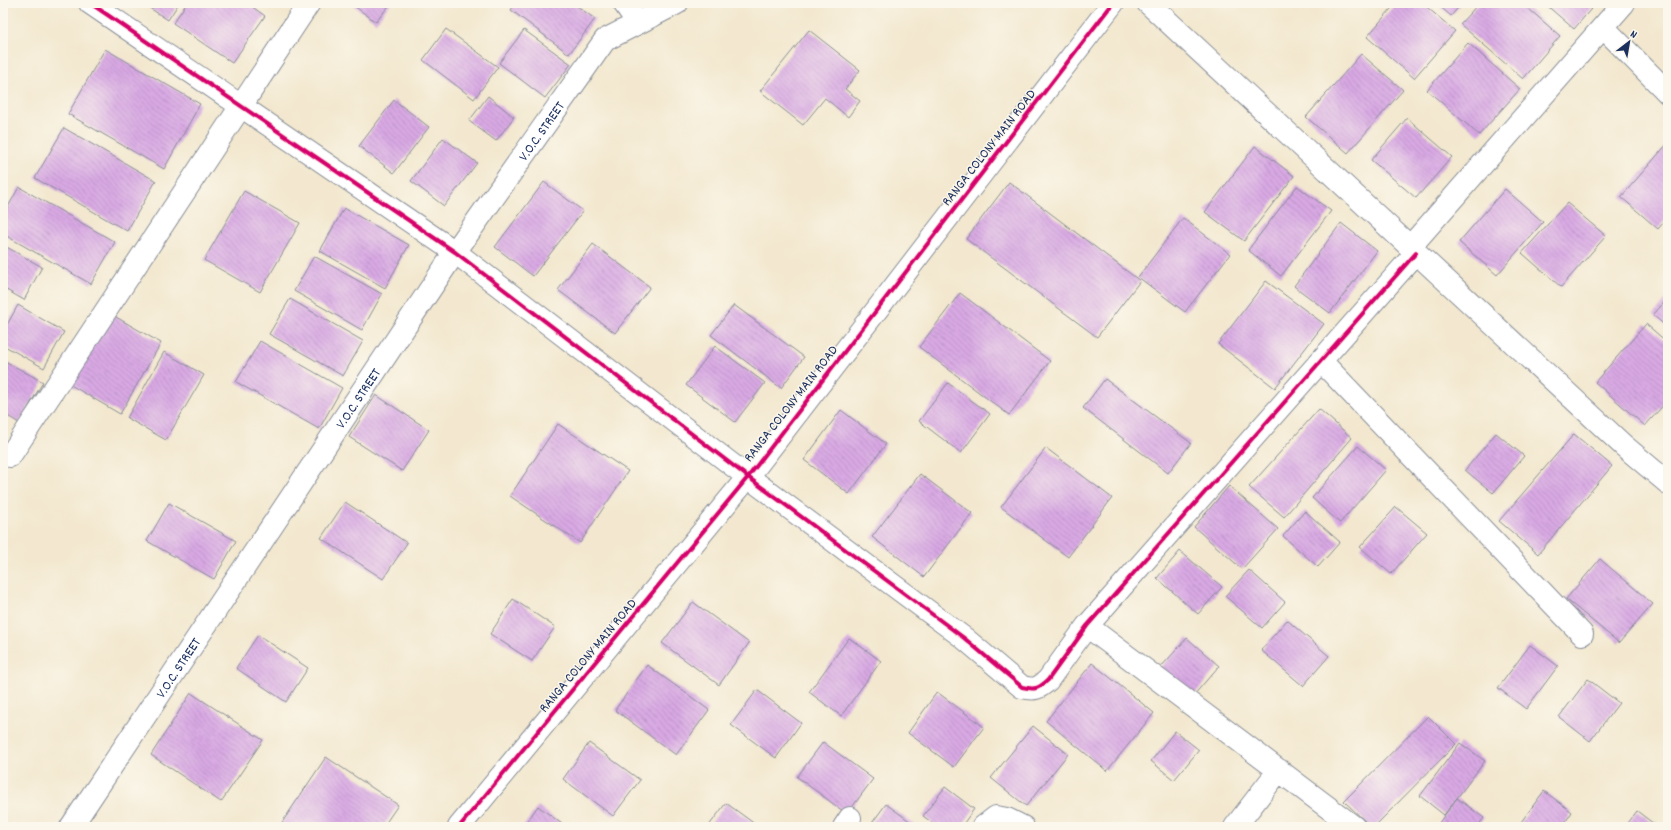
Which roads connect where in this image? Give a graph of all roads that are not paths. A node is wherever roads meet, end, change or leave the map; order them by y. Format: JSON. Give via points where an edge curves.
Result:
{"nodes":[{"id":1,"x":90,"y":3,"type":"edge"},
{"id":2,"x":309,"y":3,"type":"edge"},
{"id":3,"x":624,"y":3,"type":"edge"},
{"id":4,"x":677,"y":3,"type":"edge"},
{"id":5,"x":1113,"y":3,"type":"edge"},
{"id":6,"x":1148,"y":3,"type":"edge"},
{"id":7,"x":1624,"y":3,"type":"edge"},
{"id":8,"x":638,"y":23,"type":"junction"},
{"id":9,"x":1603,"y":27,"type":"junction"},
{"id":10,"x":1668,"y":93,"type":"edge"},
{"id":11,"x":241,"y":106,"type":"junction"},
{"id":12,"x":1413,"y":250,"type":"junction"},
{"id":13,"x":455,"y":252,"type":"junction"},
{"id":14,"x":1321,"y":361,"type":"junction"},
{"id":15,"x":10,"y":456,"type":"dead end"},
{"id":16,"x":748,"y":477,"type":"junction"},
{"id":17,"x":1668,"y":483,"type":"edge"},
{"id":18,"x":1087,"y":626,"type":"junction"},
{"id":19,"x":1582,"y":634,"type":"dead end"},
{"id":20,"x":1279,"y":770,"type":"junction"},
{"id":21,"x":71,"y":827,"type":"edge"},
{"id":22,"x":459,"y":827,"type":"edge"},
{"id":23,"x":983,"y":827,"type":"edge"},
{"id":24,"x":1023,"y":827,"type":"edge"},
{"id":25,"x":1235,"y":827,"type":"edge"},
{"id":26,"x":1354,"y":827,"type":"edge"}],
"edges":[{"from":1,"to":11,"type":"street"},
{"from":2,"to":11,"type":"street"},
{"from":3,"to":8,"type":"street"},
{"from":4,"to":8,"type":"street","name":"V.O.C. STREET"},
{"from":5,"to":16,"type":"street","name":"RANGA COLONY MAIN ROAD"},
{"from":6,"to":12,"type":"street"},
{"from":7,"to":9,"type":"street"},
{"from":8,"to":13,"type":"street","name":"V.O.C. STREET","via":[[605,40]]},
{"from":9,"to":10,"type":"street"},
{"from":9,"to":12,"type":"street"},
{"from":11,"to":13,"type":"street"},
{"from":11,"to":15,"type":"street"},
{"from":12,"to":14,"type":"street"},
{"from":12,"to":17,"type":"street","via":[[1624,446]]},
{"from":13,"to":16,"type":"street"},
{"from":13,"to":21,"type":"street","name":"V.O.C. STREET"},
{"from":14,"to":18,"type":"street"},
{"from":14,"to":19,"type":"street"},
{"from":16,"to":18,"type":"street","via":[[964,638],[1022,687],[1033,690],[1041,687]]},
{"from":16,"to":22,"type":"street","name":"RANGA COLONY MAIN ROAD"},
{"from":18,"to":20,"type":"street"},
{"from":20,"to":25,"type":"street"},
{"from":20,"to":26,"type":"street"},
{"from":23,"to":24,"type":"street","via":[[996,817]]}]}
